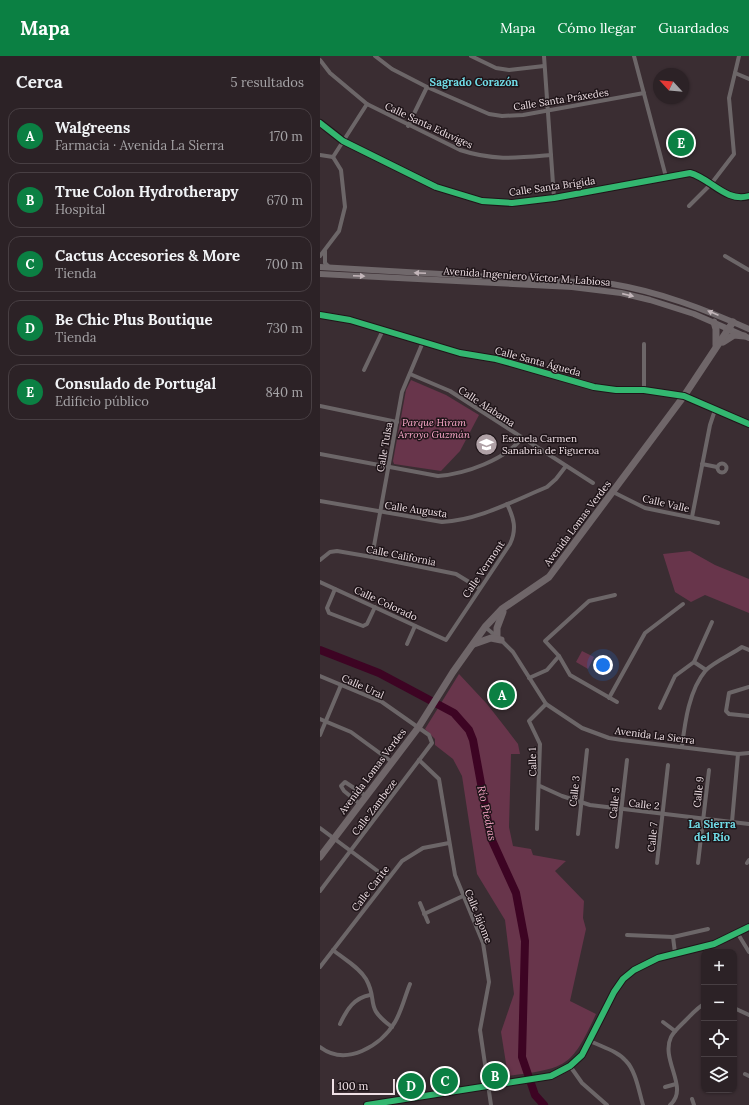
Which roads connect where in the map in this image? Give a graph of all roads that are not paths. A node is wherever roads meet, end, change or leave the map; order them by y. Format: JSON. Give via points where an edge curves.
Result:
{"nodes":[{"id":1,"x":376,"y":56,"type":"edge"},
{"id":2,"x":471,"y":56,"type":"edge"},
{"id":3,"x":544,"y":56,"type":"edge"},
{"id":4,"x":634,"y":56,"type":"edge"},
{"id":5,"x":739,"y":56,"type":"edge"},
{"id":6,"x":320,"y":60,"type":"edge"},
{"id":7,"x":544,"y":66,"type":"junction"},
{"id":8,"x":735,"y":73,"type":"junction"},
{"id":9,"x":749,"y":79,"type":"edge"},
{"id":10,"x":427,"y":87,"type":"junction"},
{"id":11,"x":644,"y":93,"type":"junction"},
{"id":12,"x":367,"y":104,"type":"junction"},
{"id":13,"x":548,"y":111,"type":"junction"},
{"id":14,"x":320,"y":123,"type":"edge"},
{"id":15,"x":408,"y":126,"type":"junction"},
{"id":16,"x":343,"y":141,"type":"junction"},
{"id":17,"x":320,"y":155,"type":"edge"},
{"id":18,"x":551,"y":155,"type":"junction"},
{"id":19,"x":333,"y":158,"type":"junction"},
{"id":20,"x":666,"y":178,"type":"junction"},
{"id":21,"x":711,"y":184,"type":"junction"},
{"id":22,"x":749,"y":196,"type":"edge"},
{"id":23,"x":554,"y":198,"type":"junction"},
{"id":24,"x":689,"y":206,"type":"dead end"},
{"id":25,"x":326,"y":250,"type":"junction"},
{"id":26,"x":320,"y":256,"type":"edge"},
{"id":27,"x":725,"y":256,"type":"dead end"},
{"id":28,"x":320,"y":267,"type":"edge"},
{"id":29,"x":329,"y":267,"type":"junction"},
{"id":30,"x":748,"y":268,"type":"edge"},
{"id":31,"x":320,"y":274,"type":"edge"},
{"id":32,"x":320,"y":314,"type":"edge"},
{"id":33,"x":714,"y":322,"type":"junction"},
{"id":34,"x":733,"y":322,"type":"junction"},
{"id":35,"x":729,"y":328,"type":"junction"},
{"id":36,"x":749,"y":329,"type":"edge"},
{"id":37,"x":383,"y":330,"type":"junction"},
{"id":38,"x":746,"y":337,"type":"edge"},
{"id":39,"x":423,"y":342,"type":"junction"},
{"id":40,"x":644,"y":344,"type":"dead end"},
{"id":41,"x":717,"y":347,"type":"junction"},
{"id":42,"x":364,"y":370,"type":"dead end"},
{"id":43,"x":410,"y":374,"type":"junction"},
{"id":44,"x":644,"y":390,"type":"junction"},
{"id":45,"x":684,"y":396,"type":"junction"},
{"id":46,"x":320,"y":406,"type":"edge"},
{"id":47,"x":715,"y":410,"type":"junction"},
{"id":48,"x":397,"y":422,"type":"junction"},
{"id":49,"x":749,"y":424,"type":"edge"},
{"id":50,"x":522,"y":438,"type":"junction"},
{"id":51,"x":320,"y":454,"type":"edge"},
{"id":52,"x":702,"y":464,"type":"junction"},
{"id":53,"x":566,"y":466,"type":"junction"},
{"id":54,"x":389,"y":467,"type":"junction"},
{"id":55,"x":718,"y":467,"type":"dead end"},
{"id":56,"x":593,"y":483,"type":"dead end"},
{"id":57,"x":613,"y":492,"type":"junction"},
{"id":58,"x":320,"y":501,"type":"edge"},
{"id":59,"x":507,"y":504,"type":"junction"},
{"id":60,"x":380,"y":512,"type":"junction"},
{"id":61,"x":692,"y":517,"type":"junction"},
{"id":62,"x":718,"y":523,"type":"dead end"},
{"id":63,"x":372,"y":557,"type":"junction"},
{"id":64,"x":320,"y":560,"type":"edge"},
{"id":65,"x":320,"y":582,"type":"edge"},
{"id":66,"x":479,"y":588,"type":"junction"},
{"id":67,"x":335,"y":589,"type":"junction"},
{"id":68,"x":615,"y":595,"type":"dead end"},
{"id":69,"x":684,"y":604,"type":"dead end"},
{"id":70,"x":375,"y":607,"type":"junction"},
{"id":71,"x":505,"y":607,"type":"junction"},
{"id":72,"x":712,"y":622,"type":"dead end"},
{"id":73,"x":415,"y":626,"type":"junction"},
{"id":74,"x":485,"y":627,"type":"junction"},
{"id":75,"x":499,"y":638,"type":"junction"},
{"id":76,"x":446,"y":640,"type":"joint"},
{"id":77,"x":406,"y":644,"type":"dead end"},
{"id":78,"x":472,"y":646,"type":"junction"},
{"id":79,"x":749,"y":650,"type":"edge"},
{"id":80,"x":559,"y":656,"type":"junction"},
{"id":81,"x":694,"y":662,"type":"junction"},
{"id":82,"x":706,"y":670,"type":"junction"},
{"id":83,"x":320,"y":676,"type":"edge"},
{"id":84,"x":529,"y":678,"type":"junction"},
{"id":85,"x":341,"y":685,"type":"junction"},
{"id":86,"x":749,"y":687,"type":"edge"},
{"id":87,"x":609,"y":698,"type":"junction"},
{"id":88,"x":617,"y":702,"type":"dead end"},
{"id":89,"x":546,"y":704,"type":"junction"},
{"id":90,"x":660,"y":708,"type":"dead end"},
{"id":91,"x":749,"y":716,"type":"edge"},
{"id":92,"x":320,"y":719,"type":"edge"},
{"id":93,"x":326,"y":721,"type":"junction"},
{"id":94,"x":418,"y":728,"type":"junction"},
{"id":95,"x":424,"y":732,"type":"joint"},
{"id":96,"x":320,"y":735,"type":"edge"},
{"id":97,"x":682,"y":746,"type":"junction"},
{"id":98,"x":587,"y":750,"type":"dead end"},
{"id":99,"x":749,"y":753,"type":"edge"},
{"id":100,"x":738,"y":754,"type":"junction"},
{"id":101,"x":419,"y":760,"type":"junction"},
{"id":102,"x":627,"y":760,"type":"dead end"},
{"id":103,"x":392,"y":762,"type":"junction"},
{"id":104,"x":668,"y":765,"type":"dead end"},
{"id":105,"x":708,"y":770,"type":"dead end"},
{"id":106,"x":540,"y":786,"type":"junction"},
{"id":107,"x":366,"y":796,"type":"junction"},
{"id":108,"x":581,"y":802,"type":"junction"},
{"id":109,"x":360,"y":804,"type":"junction"},
{"id":110,"x":622,"y":810,"type":"junction"},
{"id":111,"x":662,"y":814,"type":"junction"},
{"id":112,"x":703,"y":818,"type":"junction"},
{"id":113,"x":732,"y":822,"type":"junction"},
{"id":114,"x":749,"y":824,"type":"edge"},
{"id":115,"x":320,"y":828,"type":"edge"},
{"id":116,"x":537,"y":829,"type":"dead end"},
{"id":117,"x":578,"y":834,"type":"dead end"},
{"id":118,"x":334,"y":839,"type":"junction"},
{"id":119,"x":449,"y":843,"type":"junction"},
{"id":120,"x":617,"y":848,"type":"dead end"},
{"id":121,"x":350,"y":851,"type":"junction"},
{"id":122,"x":320,"y":857,"type":"edge"},
{"id":123,"x":657,"y":863,"type":"dead end"},
{"id":124,"x":698,"y":863,"type":"dead end"},
{"id":125,"x":387,"y":878,"type":"junction"},
{"id":126,"x":320,"y":891,"type":"edge"},
{"id":127,"x":463,"y":896,"type":"junction"},
{"id":128,"x":420,"y":903,"type":"dead end"},
{"id":129,"x":424,"y":914,"type":"junction"},
{"id":130,"x":428,"y":922,"type":"dead end"},
{"id":131,"x":749,"y":927,"type":"edge"},
{"id":132,"x":708,"y":929,"type":"dead end"},
{"id":133,"x":738,"y":934,"type":"junction"},
{"id":134,"x":627,"y":935,"type":"dead end"},
{"id":135,"x":673,"y":937,"type":"junction"},
{"id":136,"x":333,"y":950,"type":"junction"},
{"id":137,"x":749,"y":952,"type":"edge"},
{"id":138,"x":674,"y":954,"type":"junction"},
{"id":139,"x":320,"y":967,"type":"edge"},
{"id":140,"x":410,"y":984,"type":"dead end"},
{"id":141,"x":370,"y":995,"type":"junction"},
{"id":142,"x":701,"y":1007,"type":"edge"},
{"id":143,"x":737,"y":1010,"type":"edge"},
{"id":144,"x":749,"y":1016,"type":"edge"},
{"id":145,"x":664,"y":1022,"type":"dead end"},
{"id":146,"x":340,"y":1024,"type":"dead end"},
{"id":147,"x":392,"y":1027,"type":"junction"},
{"id":148,"x":675,"y":1031,"type":"junction"},
{"id":149,"x":590,"y":1041,"type":"junction"},
{"id":150,"x":320,"y":1047,"type":"edge"},
{"id":151,"x":570,"y":1066,"type":"junction"},
{"id":152,"x":676,"y":1084,"type":"junction"},
{"id":153,"x":487,"y":1086,"type":"junction"},
{"id":154,"x":665,"y":1087,"type":"dead end"},
{"id":155,"x":692,"y":1099,"type":"dead end"},
{"id":156,"x":367,"y":1105,"type":"edge"},
{"id":157,"x":491,"y":1105,"type":"edge"},
{"id":158,"x":607,"y":1105,"type":"edge"},
{"id":159,"x":643,"y":1105,"type":"edge"},
{"id":160,"x":670,"y":1105,"type":"edge"},
{"id":161,"x":694,"y":1105,"type":"edge"}],
"edges":[{"from":1,"to":10,"type":"street","name":"Calle Santa Práxedes","via":[[392,69]]},
{"from":2,"to":7,"type":"street","via":[[496,68],[509,70]]},
{"from":3,"to":7,"type":"street"},
{"from":4,"to":11,"type":"street"},
{"from":5,"to":8,"type":"street"},
{"from":6,"to":12,"type":"street","name":"Calle Santa Eduviges","via":[[330,73]]},
{"from":7,"to":13,"type":"street"},
{"from":8,"to":9,"type":"street"},
{"from":8,"to":21,"type":"street","via":[[729,98],[734,154]]},
{"from":10,"to":13,"type":"street","name":"Calle Santa Práxedes","via":[[489,114],[523,115]]},
{"from":10,"to":15,"type":"street"},
{"from":11,"to":13,"type":"street","name":"Calle Santa Práxedes"},
{"from":11,"to":20,"type":"street"},
{"from":12,"to":15,"type":"street","name":"Calle Santa Eduviges"},
{"from":12,"to":16,"type":"street"},
{"from":13,"to":18,"type":"street"},
{"from":14,"to":16,"type":"street","name":"Calle Santa Brígida"},
{"from":15,"to":18,"type":"street","name":"Calle Santa Eduviges","via":[[476,155],[502,159]]},
{"from":16,"to":19,"type":"street"},
{"from":16,"to":23,"type":"street","name":"Calle Santa Brígida","via":[[436,187],[482,201],[512,203]]},
{"from":17,"to":19,"type":"street"},
{"from":18,"to":23,"type":"street"},
{"from":19,"to":25,"type":"street","via":[[341,170],[345,207],[339,231]]},
{"from":20,"to":21,"type":"street","name":"Calle Santa Brígida","via":[[690,173]]},
{"from":20,"to":23,"type":"street","name":"Calle Santa Brígida"},
{"from":21,"to":22,"type":"street","name":"Calle Santa Brígida","via":[[727,195]]},
{"from":21,"to":24,"type":"street"},
{"from":25,"to":26,"type":"street"},
{"from":25,"to":29,"type":"street","via":[[325,263]]},
{"from":27,"to":30,"type":"street"},
{"from":28,"to":29,"type":"main road","name":"Avenida Ingeniero Víctor M. Labiosa"},
{"from":34,"to":29,"type":"main road","name":"Avenida Ingeniero Víctor M. Labiosa","one_way":true,"via":[[706,309],[662,295],[612,284]]},
{"from":31,"to":33,"type":"main road","name":"Avenida Ingeniero Víctor M. Labiosa","one_way":true,"via":[[596,289],[650,300]]},
{"from":32,"to":37,"type":"main road","name":"Calle Santa Águeda"},
{"from":33,"to":35,"type":"main road","name":"Avenida Ingeniero Víctor M. Labiosa"},
{"from":33,"to":41,"type":"main road"},
{"from":34,"to":35,"type":"main road","name":"Avenida Lomas Verdes"},
{"from":34,"to":36,"type":"main road","name":"Avenida Ingeniero Víctor M. Labiosa"},
{"from":35,"to":38,"type":"main road","name":"Avenida Ingeniero Víctor M. Labiosa"},
{"from":35,"to":41,"type":"main road","name":"Avenida Lomas Verdes"},
{"from":37,"to":39,"type":"main road","name":"Calle Santa Águeda"},
{"from":37,"to":42,"type":"street"},
{"from":38,"to":41,"type":"main road","via":[[734,335]]},
{"from":39,"to":43,"type":"street","name":"Calle Tulsa"},
{"from":39,"to":44,"type":"main road","name":"Calle Santa Águeda","via":[[460,353],[496,359],[594,387]]},
{"from":40,"to":44,"type":"street"},
{"from":41,"to":45,"type":"main road","name":"Avenida Lomas Verdes"},
{"from":43,"to":48,"type":"street","name":"Calle Tulsa","via":[[402,392]]},
{"from":43,"to":50,"type":"street","name":"Calle Alabama","via":[[450,391]]},
{"from":44,"to":45,"type":"main road","name":"Calle Santa Águeda"},
{"from":45,"to":47,"type":"main road","name":"Calle Santa Águeda"},
{"from":45,"to":57,"type":"main road","name":"Avenida Lomas Verdes"},
{"from":46,"to":48,"type":"street"},
{"from":47,"to":49,"type":"main road","name":"Calle Santa Águeda"},
{"from":47,"to":52,"type":"street"},
{"from":48,"to":54,"type":"street","name":"Calle Tulsa"},
{"from":50,"to":53,"type":"street","name":"Calle Alabama"},
{"from":50,"to":54,"type":"street","via":[[515,447],[502,456],[454,475],[438,476]]},
{"from":51,"to":54,"type":"street"},
{"from":52,"to":55,"type":"street"},
{"from":52,"to":61,"type":"street"},
{"from":53,"to":56,"type":"street","name":"Calle Alabama"},
{"from":53,"to":59,"type":"street","name":"Calle Augusta","via":[[547,487]]},
{"from":54,"to":60,"type":"street","name":"Calle Tulsa"},
{"from":57,"to":61,"type":"street","name":"Calle Valle","via":[[644,508]]},
{"from":57,"to":71,"type":"main road","name":"Avenida Lomas Verdes","via":[[549,577]]},
{"from":58,"to":60,"type":"street","name":"Calle Augusta"},
{"from":59,"to":60,"type":"street","name":"Calle Augusta","via":[[455,522]]},
{"from":59,"to":66,"type":"street","name":"Calle Vermont","via":[[514,518],[514,534],[510,544]]},
{"from":60,"to":63,"type":"street","name":"Calle Tulsa"},
{"from":61,"to":62,"type":"street","name":"Calle Valle"},
{"from":63,"to":64,"type":"street","name":"Calle California","via":[[338,551],[330,552]]},
{"from":63,"to":66,"type":"street","name":"Calle California","via":[[456,574]]},
{"from":65,"to":67,"type":"street","name":"Calle Colorado"},
{"from":66,"to":76,"type":"street","name":"Calle Vermont"},
{"from":67,"to":70,"type":"street","name":"Calle Colorado"},
{"from":67,"to":70,"type":"street","via":[[326,608],[329,613],[363,626],[367,624]]},
{"from":68,"to":80,"type":"street","via":[[589,601],[545,641]]},
{"from":69,"to":87,"type":"street","via":[[645,633]]},
{"from":70,"to":73,"type":"street","name":"Calle Colorado"},
{"from":71,"to":74,"type":"main road","name":"Avenida Lomas Verdes"},
{"from":71,"to":75,"type":"main road","via":[[500,618]]},
{"from":72,"to":81,"type":"street"},
{"from":73,"to":76,"type":"street","name":"Calle Colorado"},
{"from":73,"to":77,"type":"street"},
{"from":74,"to":75,"type":"street","name":"Avenida La Sierra"},
{"from":74,"to":78,"type":"main road","name":"Avenida Lomas Verdes"},
{"from":75,"to":78,"type":"main road","via":[[485,639]]},
{"from":75,"to":84,"type":"street","name":"Avenida La Sierra","via":[[513,652]]},
{"from":78,"to":94,"type":"main road","name":"Avenida Lomas Verdes"},
{"from":79,"to":82,"type":"street","via":[[742,647]]},
{"from":80,"to":84,"type":"street","via":[[547,670]]},
{"from":80,"to":87,"type":"street","via":[[570,675]]},
{"from":81,"to":82,"type":"street"},
{"from":81,"to":90,"type":"street","via":[[675,676]]},
{"from":82,"to":97,"type":"street","via":[[687,711]]},
{"from":83,"to":85,"type":"street","name":"Calle Ural"},
{"from":84,"to":89,"type":"street","name":"Avenida La Sierra"},
{"from":85,"to":93,"type":"street"},
{"from":85,"to":94,"type":"street","name":"Calle Ural","via":[[382,702]]},
{"from":86,"to":91,"type":"street","via":[[729,693],[726,711],[729,714]]},
{"from":87,"to":88,"type":"street"},
{"from":89,"to":97,"type":"street","name":"Avenida La Sierra","via":[[582,728],[609,738]]},
{"from":89,"to":106,"type":"street","name":"Calle 1","via":[[529,721],[540,744]]},
{"from":92,"to":93,"type":"street"},
{"from":93,"to":96,"type":"street"},
{"from":93,"to":103,"type":"street","via":[[351,732]]},
{"from":94,"to":95,"type":"street","name":"Calle Ural"},
{"from":94,"to":103,"type":"main road","name":"Avenida Lomas Verdes"},
{"from":95,"to":101,"type":"street","name":"Calle Zambeze","via":[[429,735],[432,743]]},
{"from":97,"to":100,"type":"street","name":"Avenida La Sierra"},
{"from":98,"to":108,"type":"street","name":"Calle 3"},
{"from":99,"to":100,"type":"street","name":"Avenida La Sierra"},
{"from":100,"to":113,"type":"street"},
{"from":101,"to":119,"type":"street","name":"Calle Jájome","via":[[438,779]]},
{"from":101,"to":121,"type":"street","name":"Calle Zambeze"},
{"from":102,"to":110,"type":"street","name":"Calle 5"},
{"from":103,"to":107,"type":"main road","name":"Avenida Lomas Verdes"},
{"from":104,"to":111,"type":"street","name":"Calle 7"},
{"from":105,"to":112,"type":"street","name":"Calle 9"},
{"from":106,"to":108,"type":"street","name":"Calle 2"},
{"from":106,"to":116,"type":"street","name":"Calle 1"},
{"from":107,"to":109,"type":"main road","name":"Avenida Lomas Verdes"},
{"from":107,"to":109,"type":"street","via":[[345,782],[342,784],[344,791]]},
{"from":108,"to":110,"type":"street","name":"Calle 2"},
{"from":108,"to":117,"type":"street","name":"Calle 3"},
{"from":109,"to":118,"type":"main road","name":"Avenida Lomas Verdes"},
{"from":110,"to":111,"type":"street","name":"Calle 2"},
{"from":110,"to":120,"type":"street","name":"Calle 5"},
{"from":111,"to":112,"type":"street","name":"Calle 2"},
{"from":111,"to":123,"type":"street","name":"Calle 7"},
{"from":112,"to":113,"type":"street","name":"Calle 2"},
{"from":112,"to":124,"type":"street","name":"Calle 9"},
{"from":113,"to":114,"type":"street","name":"Calle 2"},
{"from":115,"to":118,"type":"street"},
{"from":118,"to":121,"type":"street"},
{"from":118,"to":122,"type":"main road","name":"Avenida Lomas Verdes"},
{"from":119,"to":125,"type":"street","name":"Calle Carite","via":[[423,848],[412,854]]},
{"from":119,"to":127,"type":"street","name":"Calle Jájome","via":[[455,875]]},
{"from":121,"to":125,"type":"street"},
{"from":121,"to":126,"type":"street","name":"Calle Zambeze"},
{"from":125,"to":136,"type":"street","name":"Calle Carite"},
{"from":127,"to":129,"type":"street"},
{"from":127,"to":153,"type":"street","name":"Calle Jájome","via":[[483,943],[488,970],[489,982],[480,1030]]},
{"from":128,"to":129,"type":"street"},
{"from":129,"to":130,"type":"street"},
{"from":131,"to":133,"type":"street"},
{"from":132,"to":135,"type":"street"},
{"from":133,"to":137,"type":"street"},
{"from":133,"to":138,"type":"street","via":[[714,944]]},
{"from":134,"to":135,"type":"street"},
{"from":135,"to":138,"type":"street"},
{"from":136,"to":139,"type":"street","name":"Calle Carite"},
{"from":136,"to":141,"type":"street","via":[[361,972],[369,984]]},
{"from":138,"to":149,"type":"street","via":[[646,962],[623,979]]},
{"from":140,"to":147,"type":"street"},
{"from":141,"to":146,"type":"street","via":[[355,1001]]},
{"from":141,"to":147,"type":"street","via":[[374,1011]]},
{"from":142,"to":148,"type":"street"},
{"from":143,"to":144,"type":"street"},
{"from":145,"to":148,"type":"street"},
{"from":147,"to":150,"type":"street","via":[[375,1044],[356,1053],[333,1054]]},
{"from":148,"to":152,"type":"street","via":[[669,1042],[668,1054]]},
{"from":149,"to":151,"type":"street","via":[[582,1055]]},
{"from":149,"to":159,"type":"street","via":[[627,1061]]},
{"from":151,"to":153,"type":"street","via":[[551,1076]]},
{"from":151,"to":158,"type":"street","via":[[582,1083]]},
{"from":152,"to":154,"type":"street"},
{"from":152,"to":160,"type":"street","via":[[677,1094]]},
{"from":153,"to":156,"type":"street"},
{"from":153,"to":157,"type":"street","name":"Calle Jájome"},
{"from":155,"to":161,"type":"street"}]}
